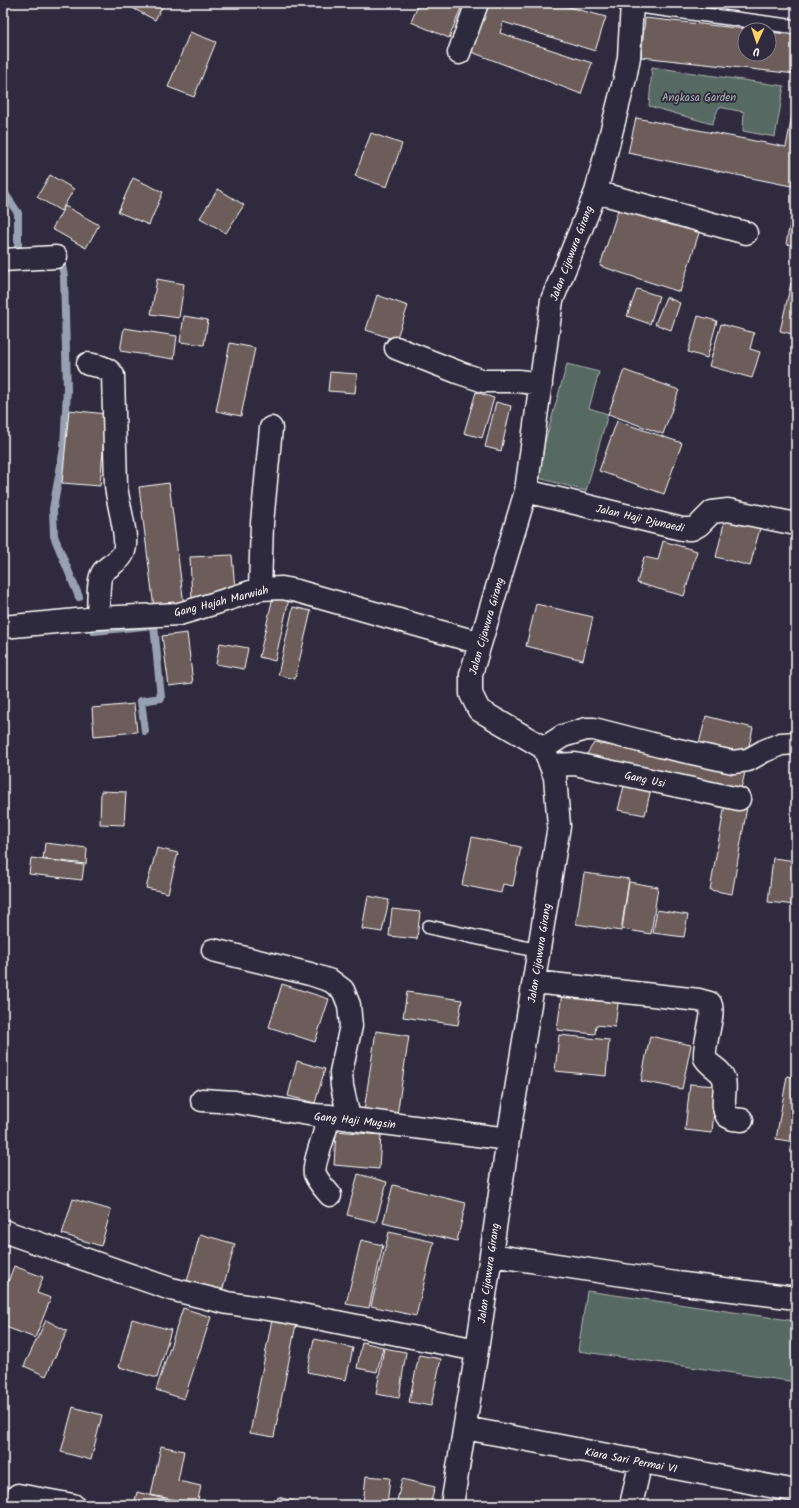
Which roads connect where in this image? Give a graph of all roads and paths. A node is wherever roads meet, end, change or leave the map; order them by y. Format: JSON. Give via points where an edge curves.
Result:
{"nodes":[{"id":1,"x":477,"y":3,"type":"edge"},
{"id":2,"x":629,"y":4,"type":"edge"},
{"id":3,"x":796,"y":27,"type":"edge"},
{"id":4,"x":459,"y":53,"type":"dead end"},
{"id":5,"x":596,"y":192,"type":"junction"},
{"id":6,"x":746,"y":233,"type":"dead end"},
{"id":7,"x":56,"y":257,"type":"dead end"},
{"id":8,"x":3,"y":260,"type":"edge"},
{"id":9,"x":396,"y":348,"type":"dead end"},
{"id":10,"x":88,"y":364,"type":"dead end"},
{"id":11,"x":541,"y":384,"type":"junction"},
{"id":12,"x":271,"y":428,"type":"dead end"},
{"id":13,"x":526,"y":491,"type":"junction"},
{"id":14,"x":796,"y":524,"type":"edge"},
{"id":15,"x":260,"y":589,"type":"junction"},
{"id":16,"x":98,"y":618,"type":"junction"},
{"id":17,"x":3,"y":627,"type":"edge"},
{"id":18,"x":480,"y":643,"type":"junction"},
{"id":19,"x":796,"y":742,"type":"edge"},
{"id":20,"x":548,"y":757,"type":"junction"},
{"id":21,"x":738,"y":799,"type":"dead end"},
{"id":22,"x":429,"y":927,"type":"dead end"},
{"id":23,"x":213,"y":950,"type":"dead end"},
{"id":24,"x":539,"y":951,"type":"junction"},
{"id":25,"x":534,"y":982,"type":"junction"},
{"id":26,"x":202,"y":1100,"type":"dead end"},
{"id":27,"x":339,"y":1117,"type":"junction"},
{"id":28,"x":742,"y":1120,"type":"dead end"},
{"id":29,"x":508,"y":1139,"type":"junction"},
{"id":30,"x":330,"y":1195,"type":"dead end"},
{"id":31,"x":3,"y":1231,"type":"edge"},
{"id":32,"x":491,"y":1255,"type":"junction"},
{"id":33,"x":796,"y":1298,"type":"edge"},
{"id":34,"x":477,"y":1350,"type":"junction"},
{"id":35,"x":465,"y":1428,"type":"junction"},
{"id":36,"x":641,"y":1461,"type":"junction"},
{"id":37,"x":796,"y":1491,"type":"edge"},
{"id":38,"x":18,"y":1495,"type":"dead end"},
{"id":39,"x":72,"y":1505,"type":"edge"},
{"id":40,"x":452,"y":1505,"type":"edge"},
{"id":41,"x":631,"y":1505,"type":"edge"}],
"edges":[{"from":1,"to":4,"type":"street"},
{"from":2,"to":3,"type":"lane"},
{"from":2,"to":5,"type":"street","name":"Jalan Cijawura Girang","via":[[629,57]]},
{"from":5,"to":6,"type":"street"},
{"from":5,"to":11,"type":"street","name":"Jalan Cijawura Girang","via":[[552,300]]},
{"from":7,"to":8,"type":"street"},
{"from":9,"to":11,"type":"street","via":[[484,381]]},
{"from":10,"to":16,"type":"street","via":[[106,368],[113,375],[117,500],[126,540],[120,558],[100,577]]},
{"from":11,"to":13,"type":"street","name":"Jalan Cijawura Girang"},
{"from":12,"to":15,"type":"street","via":[[262,523]]},
{"from":13,"to":14,"type":"street","name":"Jalan Haji Djunaedi","via":[[682,529],[699,525],[712,512],[721,510]]},
{"from":13,"to":18,"type":"street","name":"Jalan Cijawura Girang"},
{"from":15,"to":16,"type":"street","name":"Gang Hajah Marwiah","via":[[179,614]]},
{"from":15,"to":18,"type":"street","name":"Gang Hajah Marwiah","via":[[282,588],[297,591]]},
{"from":16,"to":17,"type":"street","name":"Gang Hajah Marwiah"},
{"from":18,"to":20,"type":"street","name":"Jalan Cijawura Girang","via":[[471,674],[471,694],[479,710]]},
{"from":19,"to":20,"type":"street","via":[[781,744],[748,760],[733,762],[586,729],[563,736]]},
{"from":20,"to":21,"type":"street","name":"Gang Usi"},
{"from":20,"to":24,"type":"street","name":"Jalan Cijawura Girang","via":[[555,777],[559,826]]},
{"from":22,"to":24,"type":"lane"},
{"from":23,"to":27,"type":"street","via":[[310,974],[331,981],[343,990],[349,1005],[351,1026],[341,1072]]},
{"from":24,"to":25,"type":"street","name":"Jalan Cijawura Girang"},
{"from":25,"to":28,"type":"street","via":[[710,1003],[712,1013],[705,1058],[722,1074],[727,1116]]},
{"from":25,"to":29,"type":"street","name":"Jalan Cijawura Girang"},
{"from":26,"to":27,"type":"street","name":"Gang Haji Mugsin","via":[[235,1102]]},
{"from":27,"to":29,"type":"street","name":"Gang Haji Mugsin"},
{"from":27,"to":30,"type":"street","via":[[328,1127],[316,1164],[315,1173],[318,1180]]},
{"from":29,"to":32,"type":"street","name":"Jalan Cijawura Girang"},
{"from":31,"to":34,"type":"street","via":[[172,1290]]},
{"from":32,"to":33,"type":"street"},
{"from":32,"to":34,"type":"street","name":"Jalan Cijawura Girang"},
{"from":34,"to":35,"type":"street","name":"Jalan Cijawura Girang"},
{"from":35,"to":36,"type":"street","name":"Kiara Sari Permai VI"},
{"from":35,"to":40,"type":"street","name":"Jalan Cijawura Girang"},
{"from":36,"to":37,"type":"street","name":"Kiara Sari Permai VI"},
{"from":36,"to":41,"type":"street"},
{"from":38,"to":39,"type":"street"}]}
